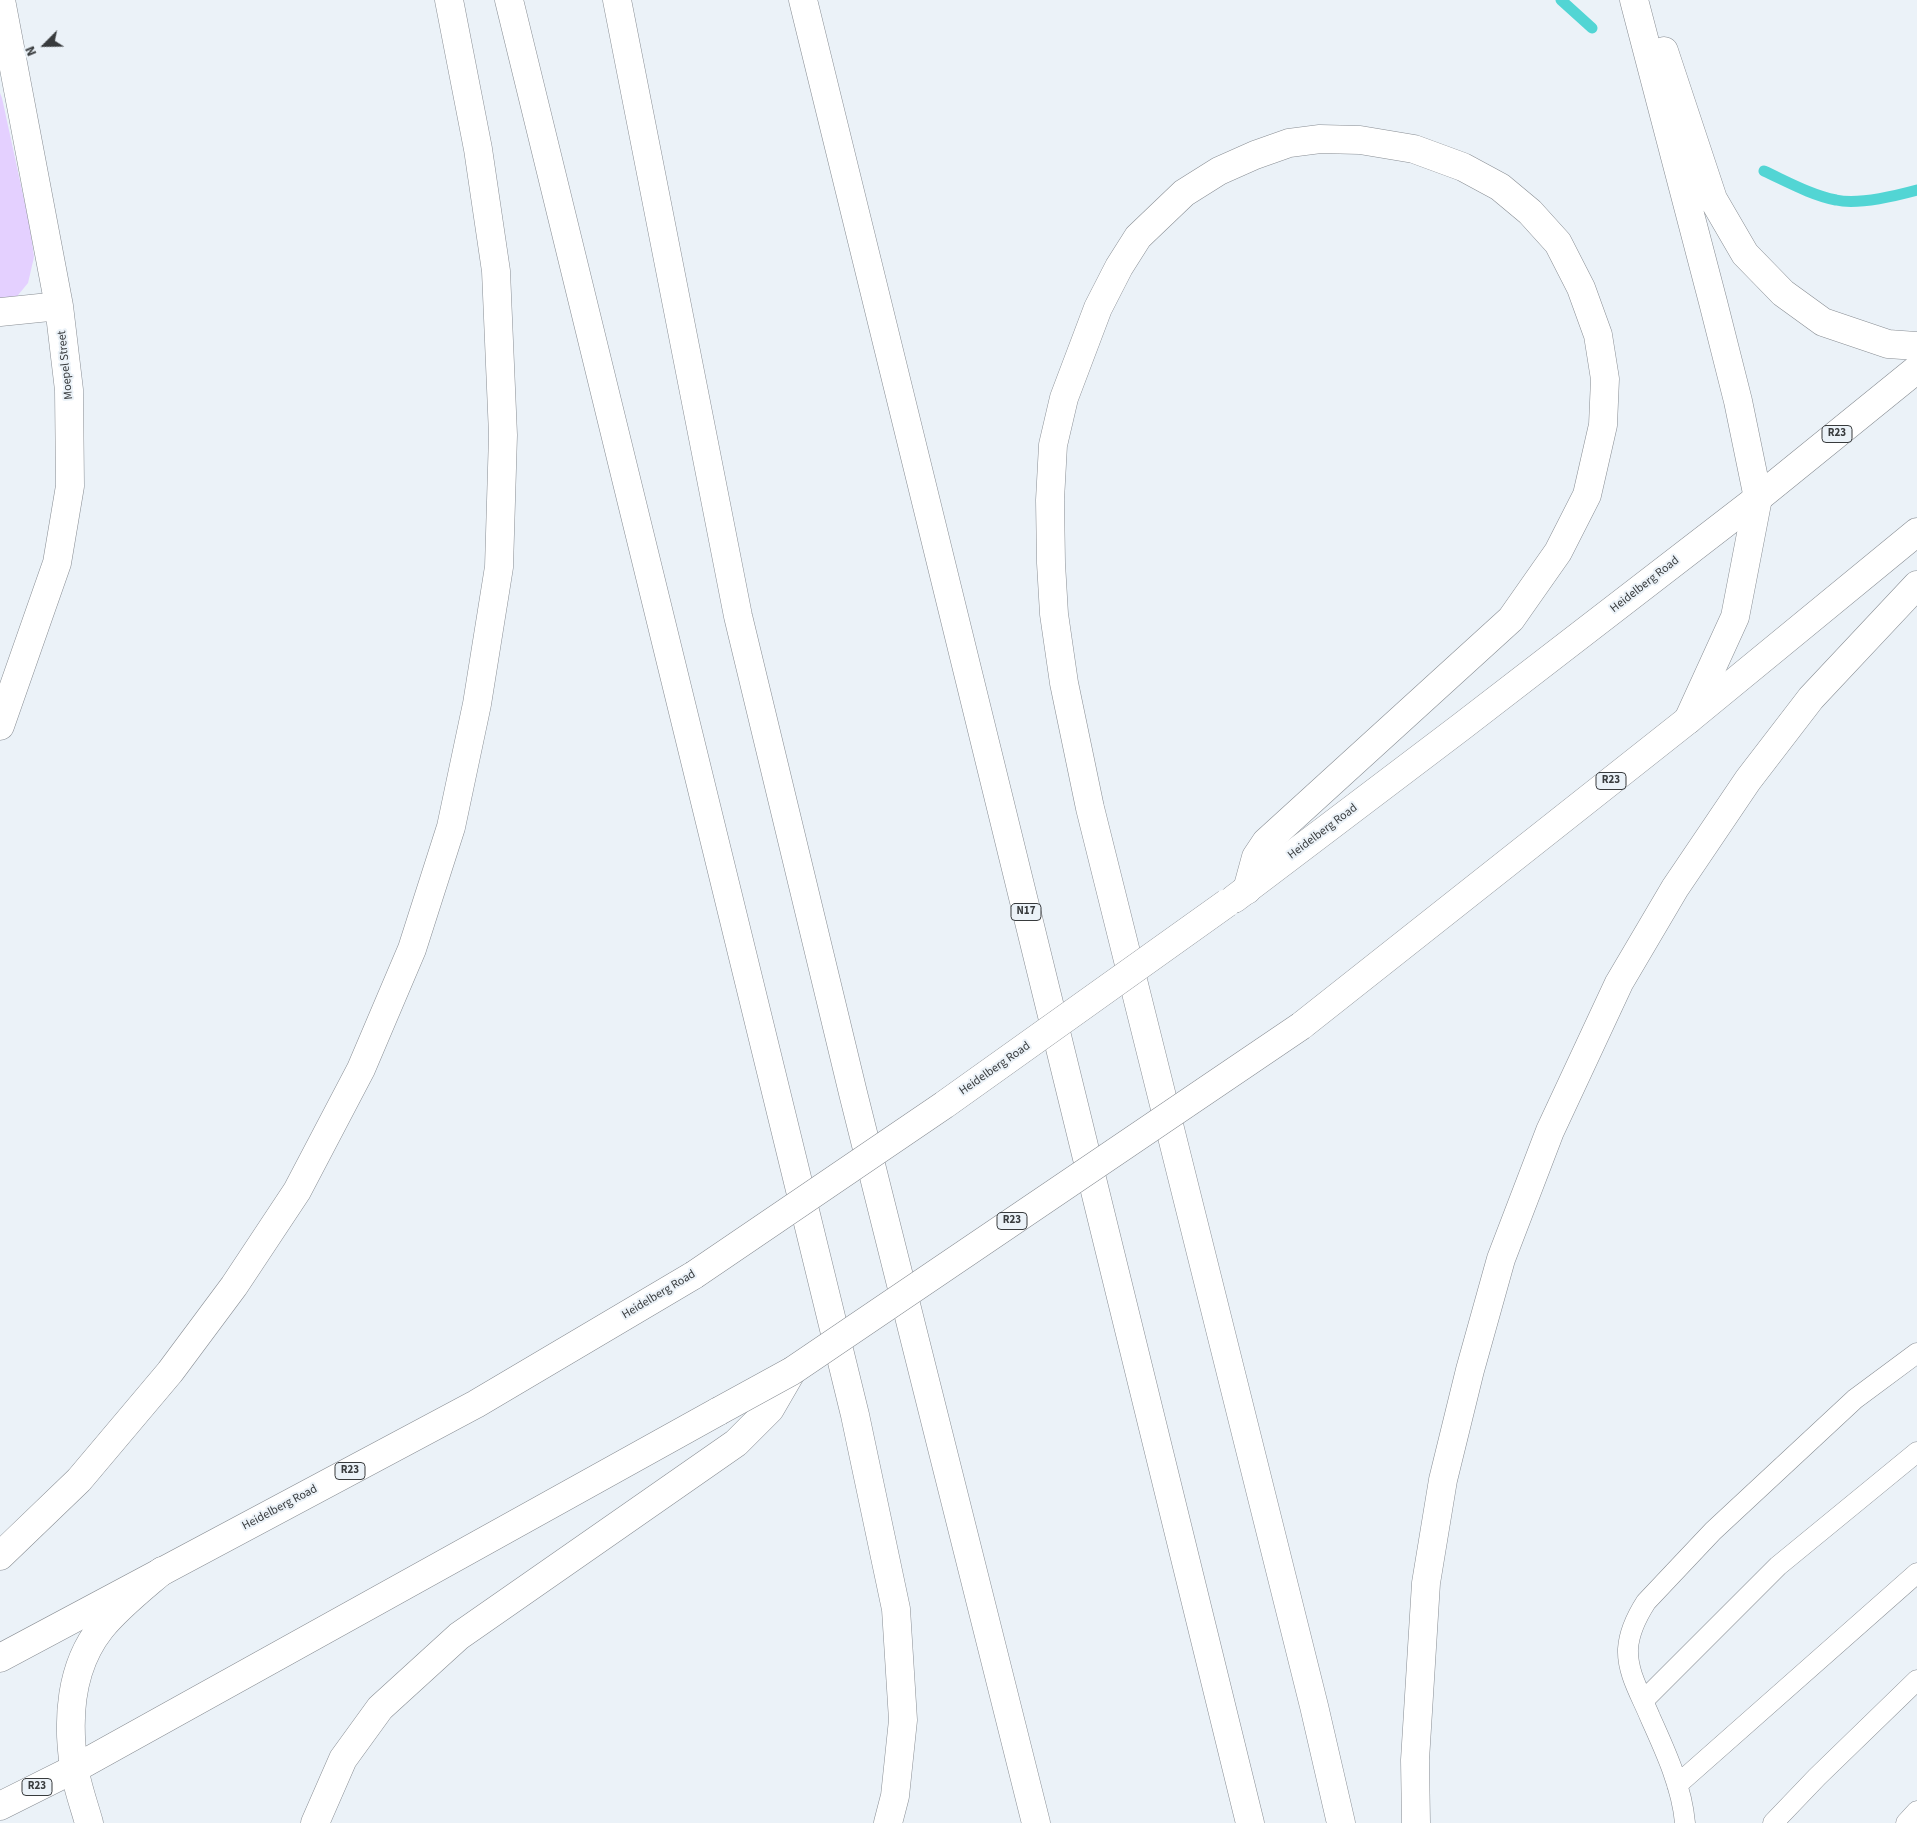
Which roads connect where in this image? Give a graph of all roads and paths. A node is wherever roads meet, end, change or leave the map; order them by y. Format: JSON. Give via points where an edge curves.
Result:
{"nodes":[{"id":1,"x":2,"y":0,"type":"edge"},
{"id":2,"x":449,"y":0,"type":"edge"},
{"id":3,"x":509,"y":0,"type":"edge"},
{"id":4,"x":617,"y":0,"type":"edge"},
{"id":5,"x":803,"y":0,"type":"edge"},
{"id":6,"x":1634,"y":0,"type":"edge"},
{"id":7,"x":1647,"y":0,"type":"edge"},
{"id":8,"x":4,"y":30,"type":"edge"},
{"id":9,"x":59,"y":306,"type":"junction"},
{"id":10,"x":0,"y":312,"type":"edge"},
{"id":11,"x":1917,"y":346,"type":"edge"},
{"id":12,"x":1917,"y":369,"type":"edge"},
{"id":13,"x":1758,"y":498,"type":"junction"},
{"id":14,"x":1917,"y":532,"type":"edge"},
{"id":15,"x":1917,"y":585,"type":"edge"},
{"id":16,"x":1688,"y":720,"type":"junction"},
{"id":17,"x":0,"y":726,"type":"edge"},
{"id":18,"x":1237,"y":897,"type":"junction"},
{"id":19,"x":1917,"y":1353,"type":"edge"},
{"id":20,"x":792,"y":1371,"type":"junction"},
{"id":21,"x":1917,"y":1452,"type":"edge"},
{"id":22,"x":0,"y":1556,"type":"edge"},
{"id":23,"x":162,"y":1571,"type":"junction"},
{"id":24,"x":1917,"y":1573,"type":"edge"},
{"id":25,"x":0,"y":1658,"type":"edge"},
{"id":26,"x":1917,"y":1680,"type":"edge"},
{"id":27,"x":1643,"y":1701,"type":"junction"},
{"id":28,"x":74,"y":1769,"type":"junction"},
{"id":29,"x":1676,"y":1785,"type":"junction"},
{"id":30,"x":0,"y":1806,"type":"edge"},
{"id":31,"x":1917,"y":1811,"type":"edge"},
{"id":32,"x":89,"y":1823,"type":"edge"},
{"id":33,"x":315,"y":1823,"type":"edge"},
{"id":34,"x":888,"y":1823,"type":"edge"},
{"id":35,"x":1036,"y":1823,"type":"edge"},
{"id":36,"x":1250,"y":1823,"type":"edge"},
{"id":37,"x":1341,"y":1823,"type":"edge"},
{"id":38,"x":1416,"y":1823,"type":"edge"},
{"id":39,"x":1685,"y":1823,"type":"edge"},
{"id":40,"x":1772,"y":1823,"type":"edge"},
{"id":41,"x":1906,"y":1823,"type":"edge"}],
"edges":[{"from":1,"to":8,"type":"main road","name":"Moepel Street"},
{"from":2,"to":22,"type":"main road","via":[[478,149],[496,271],[503,435],[499,567],[477,704],[451,827],[409,957],[361,1069],[297,1191],[234,1286],[170,1372],[79,1480]]},
{"from":3,"to":34,"type":"main road","via":[[855,1415],[896,1610],[903,1720],[895,1796]]},
{"from":4,"to":35,"type":"main road","via":[[738,616],[855,1102]]},
{"from":5,"to":36,"type":"main road","number":"N17"},
{"from":6,"to":13,"type":"main road","via":[[1740,410]]},
{"from":7,"to":11,"type":"main road","via":[[1713,199],[1745,254],[1783,293],[1823,322],[1888,344]]},
{"from":8,"to":9,"type":"main road","name":"Moepel Street"},
{"from":9,"to":10,"type":"main road"},
{"from":9,"to":17,"type":"main road","name":"Moepel Street","via":[[69,390],[70,486],[57,563]]},
{"from":12,"to":13,"type":"main road","name":"Heidelberg Road","number":"R23"},
{"from":13,"to":16,"type":"main road","via":[[1735,617]]},
{"from":13,"to":18,"type":"main road","name":"Heidelberg Road","number":"R23"},
{"from":14,"to":16,"type":"main road","number":"R23"},
{"from":15,"to":38,"type":"main road","via":[[1811,698],[1748,780],[1675,888],[1619,983],[1550,1131],[1501,1259],[1443,1480],[1426,1583],[1415,1760]]},
{"from":16,"to":20,"type":"main road","number":"R23","bridge":true,"via":[[1301,1026]]},
{"from":18,"to":23,"type":"main road","name":"Heidelberg Road","number":"R23","bridge":true,"via":[[944,1105],[694,1275],[476,1404]]},
{"from":18,"to":37,"type":"main road","via":[[1266,842],[1511,619],[1558,552],[1587,495],[1604,425],[1605,380],[1598,335],[1581,288],[1558,243],[1500,186],[1414,148],[1320,138],[1290,143],[1219,171],[1184,193],[1138,237],[1119,267],[1081,351],[1052,445],[1050,491],[1054,614],[1064,683],[1090,808]]},
{"from":19,"to":27,"type":"lane","via":[[1855,1399],[1713,1531],[1646,1602],[1628,1647],[1629,1666]]},
{"from":20,"to":28,"type":"main road","number":"R23","bridge":true},
{"from":20,"to":33,"type":"main road","via":[[770,1409],[736,1443],[459,1636],[387,1701],[343,1759]]},
{"from":21,"to":27,"type":"lane","via":[[1778,1566]]},
{"from":23,"to":25,"type":"main road","name":"Heidelberg Road","number":"R23"},
{"from":23,"to":28,"type":"main road","via":[[119,1608],[87,1650],[74,1683],[70,1726]]},
{"from":24,"to":29,"type":"lane"},
{"from":26,"to":40,"type":"lane"},
{"from":27,"to":29,"type":"lane"},
{"from":28,"to":30,"type":"main road","number":"R23"},
{"from":28,"to":32,"type":"main road"},
{"from":29,"to":39,"type":"lane"},
{"from":31,"to":41,"type":"lane"}]}
